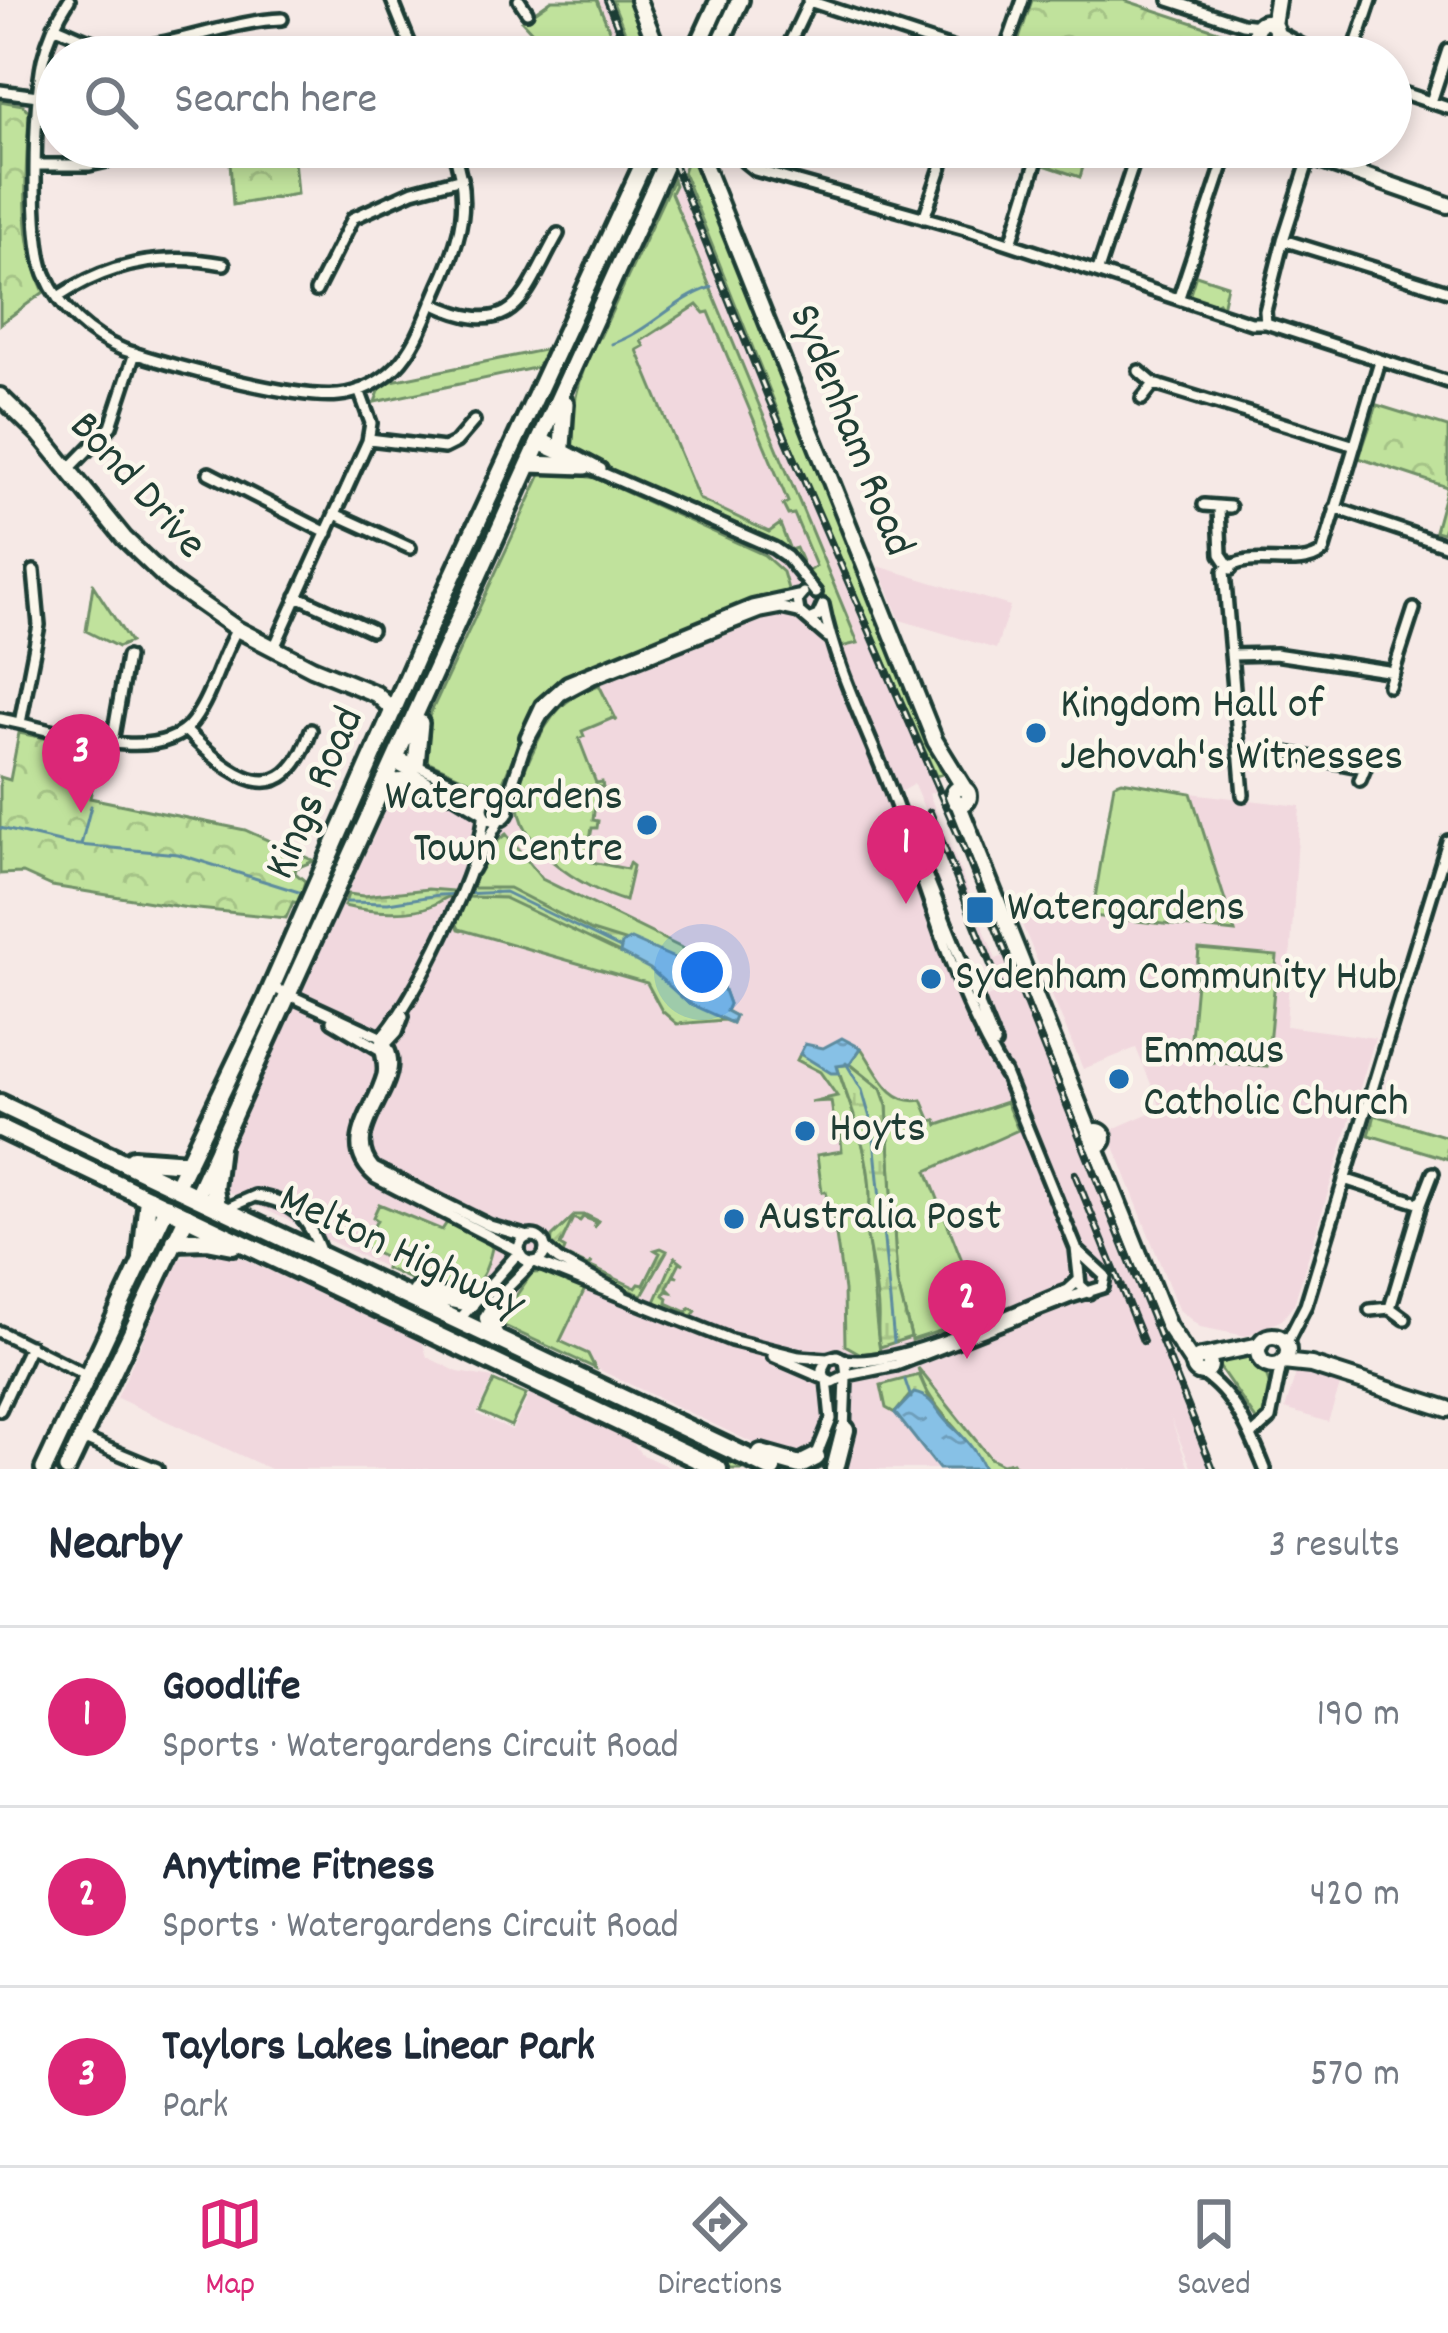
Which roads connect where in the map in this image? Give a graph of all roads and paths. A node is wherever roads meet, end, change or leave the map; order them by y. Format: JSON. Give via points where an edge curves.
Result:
{"nodes":[{"id":1,"x":68,"y":0,"type":"edge"},
{"id":2,"x":392,"y":0,"type":"edge"},
{"id":3,"x":519,"y":0,"type":"edge"},
{"id":4,"x":638,"y":0,"type":"edge"},
{"id":5,"x":719,"y":0,"type":"edge"},
{"id":6,"x":740,"y":0,"type":"edge"},
{"id":7,"x":810,"y":0,"type":"edge"},
{"id":8,"x":1022,"y":0,"type":"edge"},
{"id":9,"x":1169,"y":0,"type":"edge"},
{"id":10,"x":1371,"y":0,"type":"edge"},
{"id":11,"x":1183,"y":2,"type":"edge"},
{"id":12,"x":1276,"y":3,"type":"edge"},
{"id":13,"x":527,"y":12,"type":"dead end"},
{"id":14,"x":281,"y":19,"type":"dead end"},
{"id":15,"x":55,"y":26,"type":"junction"},
{"id":16,"x":52,"y":36,"type":"edge"},
{"id":17,"x":79,"y":36,"type":"edge"},
{"id":18,"x":179,"y":36,"type":"edge"},
{"id":19,"x":407,"y":36,"type":"edge"},
{"id":20,"x":653,"y":36,"type":"edge"},
{"id":21,"x":703,"y":36,"type":"edge"},
{"id":22,"x":724,"y":36,"type":"edge"},
{"id":23,"x":793,"y":36,"type":"edge"},
{"id":24,"x":917,"y":36,"type":"edge"},
{"id":25,"x":1011,"y":36,"type":"edge"},
{"id":26,"x":1263,"y":36,"type":"edge"},
{"id":27,"x":1265,"y":36,"type":"edge"},
{"id":28,"x":1359,"y":36,"type":"edge"},
{"id":29,"x":1448,"y":50,"type":"edge"},
{"id":30,"x":0,"y":91,"type":"edge"},
{"id":31,"x":36,"y":96,"type":"edge"},
{"id":32,"x":1412,"y":96,"type":"edge"},
{"id":33,"x":1431,"y":102,"type":"junction"},
{"id":34,"x":1448,"y":108,"type":"edge"},
{"id":35,"x":37,"y":168,"type":"edge"},
{"id":36,"x":459,"y":168,"type":"edge"},
{"id":37,"x":641,"y":168,"type":"edge"},
{"id":38,"x":663,"y":168,"type":"edge"},
{"id":39,"x":705,"y":168,"type":"edge"},
{"id":40,"x":760,"y":168,"type":"edge"},
{"id":41,"x":941,"y":168,"type":"edge"},
{"id":42,"x":1034,"y":168,"type":"edge"},
{"id":43,"x":1132,"y":168,"type":"edge"},
{"id":44,"x":1222,"y":168,"type":"edge"},
{"id":45,"x":1305,"y":168,"type":"edge"},
{"id":46,"x":1347,"y":168,"type":"edge"},
{"id":47,"x":462,"y":178,"type":"junction"},
{"id":48,"x":1415,"y":191,"type":"junction"},
{"id":49,"x":1448,"y":196,"type":"edge"},
{"id":50,"x":1448,"y":205,"type":"edge"},
{"id":51,"x":924,"y":218,"type":"junction"},
{"id":52,"x":558,"y":234,"type":"dead end"},
{"id":53,"x":1282,"y":240,"type":"junction"},
{"id":54,"x":1011,"y":243,"type":"junction"},
{"id":55,"x":224,"y":264,"type":"dead end"},
{"id":56,"x":1098,"y":270,"type":"junction"},
{"id":57,"x":316,"y":291,"type":"dead end"},
{"id":58,"x":1448,"y":291,"type":"edge"},
{"id":59,"x":58,"y":297,"type":"junction"},
{"id":60,"x":1179,"y":297,"type":"junction"},
{"id":61,"x":432,"y":303,"type":"junction"},
{"id":62,"x":1265,"y":321,"type":"junction"},
{"id":63,"x":135,"y":353,"type":"junction"},
{"id":64,"x":579,"y":354,"type":"junction"},
{"id":65,"x":1380,"y":361,"type":"junction"},
{"id":66,"x":1139,"y":371,"type":"dead end"},
{"id":67,"x":1448,"y":382,"type":"edge"},
{"id":68,"x":1154,"y":384,"type":"junction"},
{"id":69,"x":359,"y":390,"type":"junction"},
{"id":70,"x":0,"y":396,"type":"edge"},
{"id":71,"x":1142,"y":399,"type":"dead end"},
{"id":72,"x":474,"y":421,"type":"dead end"},
{"id":73,"x":520,"y":431,"type":"junction"},
{"id":74,"x":369,"y":439,"type":"junction"},
{"id":75,"x":540,"y":441,"type":"junction"},
{"id":76,"x":562,"y":446,"type":"junction"},
{"id":77,"x":1355,"y":446,"type":"junction"},
{"id":78,"x":530,"y":464,"type":"junction"},
{"id":79,"x":585,"y":466,"type":"junction"},
{"id":80,"x":68,"y":470,"type":"junction"},
{"id":81,"x":606,"y":472,"type":"junction"},
{"id":82,"x":209,"y":473,"type":"dead end"},
{"id":83,"x":1204,"y":506,"type":"dead end"},
{"id":84,"x":335,"y":514,"type":"junction"},
{"id":85,"x":1333,"y":515,"type":"junction"},
{"id":86,"x":327,"y":532,"type":"junction"},
{"id":87,"x":1448,"y":546,"type":"edge"},
{"id":88,"x":410,"y":548,"type":"dead end"},
{"id":89,"x":793,"y":567,"type":"junction"},
{"id":90,"x":1230,"y":567,"type":"junction"},
{"id":91,"x":34,"y":571,"type":"dead end"},
{"id":92,"x":815,"y":593,"type":"junction"},
{"id":93,"x":297,"y":596,"type":"junction"},
{"id":94,"x":799,"y":596,"type":"junction"},
{"id":95,"x":823,"y":605,"type":"junction"},
{"id":96,"x":1414,"y":609,"type":"dead end"},
{"id":97,"x":799,"y":612,"type":"junction"},
{"id":98,"x":811,"y":619,"type":"junction"},
{"id":99,"x":237,"y":628,"type":"junction"},
{"id":100,"x":371,"y":629,"type":"dead end"},
{"id":101,"x":831,"y":641,"type":"junction"},
{"id":102,"x":280,"y":651,"type":"junction"},
{"id":103,"x":1231,"y":655,"type":"junction"},
{"id":104,"x":127,"y":657,"type":"dead end"},
{"id":105,"x":1394,"y":672,"type":"junction"},
{"id":106,"x":432,"y":680,"type":"junction"},
{"id":107,"x":1389,"y":686,"type":"dead end"},
{"id":108,"x":397,"y":703,"type":"junction"},
{"id":109,"x":0,"y":719,"type":"edge"},
{"id":110,"x":20,"y":723,"type":"junction"},
{"id":111,"x":185,"y":730,"type":"junction"},
{"id":112,"x":311,"y":730,"type":"dead end"},
{"id":113,"x":112,"y":742,"type":"junction"},
{"id":114,"x":524,"y":748,"type":"junction"},
{"id":115,"x":377,"y":750,"type":"junction"},
{"id":116,"x":1239,"y":754,"type":"junction"},
{"id":117,"x":394,"y":760,"type":"junction"},
{"id":118,"x":416,"y":765,"type":"junction"},
{"id":119,"x":516,"y":769,"type":"junction"},
{"id":120,"x":1360,"y":780,"type":"dead end"},
{"id":121,"x":385,"y":783,"type":"junction"},
{"id":122,"x":449,"y":792,"type":"junction"},
{"id":123,"x":493,"y":795,"type":"junction"},
{"id":124,"x":1243,"y":795,"type":"dead end"},
{"id":125,"x":509,"y":806,"type":"junction"},
{"id":126,"x":484,"y":813,"type":"junction"},
{"id":127,"x":499,"y":822,"type":"junction"},
{"id":128,"x":1448,"y":841,"type":"edge"},
{"id":129,"x":466,"y":880,"type":"junction"},
{"id":130,"x":271,"y":990,"type":"junction"},
{"id":131,"x":287,"y":998,"type":"junction"},
{"id":132,"x":382,"y":1044,"type":"junction"},
{"id":133,"x":2,"y":1105,"type":"edge"},
{"id":134,"x":0,"y":1127,"type":"edge"},
{"id":135,"x":219,"y":1147,"type":"junction"},
{"id":136,"x":188,"y":1162,"type":"junction"},
{"id":137,"x":1432,"y":1173,"type":"dead end"},
{"id":138,"x":1344,"y":1179,"type":"junction"},
{"id":139,"x":176,"y":1187,"type":"junction"},
{"id":140,"x":196,"y":1197,"type":"junction"},
{"id":141,"x":148,"y":1198,"type":"junction"},
{"id":142,"x":1421,"y":1204,"type":"junction"},
{"id":143,"x":167,"y":1206,"type":"junction"},
{"id":144,"x":220,"y":1208,"type":"junction"},
{"id":145,"x":187,"y":1216,"type":"junction"},
{"id":146,"x":528,"y":1237,"type":"junction"},
{"id":147,"x":176,"y":1241,"type":"junction"},
{"id":148,"x":506,"y":1243,"type":"junction"},
{"id":149,"x":545,"y":1248,"type":"junction"},
{"id":150,"x":1076,"y":1248,"type":"junction"},
{"id":151,"x":518,"y":1251,"type":"junction"},
{"id":152,"x":322,"y":1256,"type":"junction"},
{"id":153,"x":142,"y":1257,"type":"junction"},
{"id":154,"x":274,"y":1257,"type":"junction"},
{"id":155,"x":533,"y":1263,"type":"junction"},
{"id":156,"x":1093,"y":1267,"type":"junction"},
{"id":157,"x":364,"y":1277,"type":"junction"},
{"id":158,"x":1079,"y":1278,"type":"junction"},
{"id":159,"x":497,"y":1287,"type":"junction"},
{"id":160,"x":1089,"y":1293,"type":"junction"},
{"id":161,"x":470,"y":1303,"type":"junction"},
{"id":162,"x":145,"y":1304,"type":"junction"},
{"id":163,"x":645,"y":1306,"type":"junction"},
{"id":164,"x":1390,"y":1309,"type":"junction"},
{"id":165,"x":1370,"y":1310,"type":"dead end"},
{"id":166,"x":1405,"y":1318,"type":"dead end"},
{"id":167,"x":465,"y":1324,"type":"junction"},
{"id":168,"x":0,"y":1332,"type":"edge"},
{"id":169,"x":496,"y":1339,"type":"junction"},
{"id":170,"x":455,"y":1344,"type":"junction"},
{"id":171,"x":30,"y":1346,"type":"junction"},
{"id":172,"x":755,"y":1347,"type":"junction"},
{"id":173,"x":916,"y":1353,"type":"junction"},
{"id":174,"x":1275,"y":1353,"type":"junction"},
{"id":175,"x":826,"y":1360,"type":"junction"},
{"id":176,"x":845,"y":1360,"type":"junction"},
{"id":177,"x":1203,"y":1364,"type":"junction"},
{"id":178,"x":876,"y":1366,"type":"junction"},
{"id":179,"x":89,"y":1373,"type":"junction"},
{"id":180,"x":846,"y":1376,"type":"junction"},
{"id":181,"x":826,"y":1378,"type":"junction"},
{"id":182,"x":108,"y":1382,"type":"junction"},
{"id":183,"x":637,"y":1405,"type":"junction"},
{"id":184,"x":1448,"y":1409,"type":"edge"},
{"id":185,"x":0,"y":1410,"type":"edge"},
{"id":186,"x":845,"y":1430,"type":"joint"},
{"id":187,"x":83,"y":1434,"type":"junction"},
{"id":188,"x":1251,"y":1436,"type":"junction"},
{"id":189,"x":822,"y":1466,"type":"edge"},
{"id":190,"x":68,"y":1468,"type":"edge"},
{"id":191,"x":45,"y":1469,"type":"edge"},
{"id":192,"x":157,"y":1469,"type":"edge"},
{"id":193,"x":718,"y":1469,"type":"edge"},
{"id":194,"x":772,"y":1469,"type":"edge"},
{"id":195,"x":1264,"y":1469,"type":"edge"}],
"edges":[{"from":1,"to":15,"type":"street"},
{"from":2,"to":19,"type":"street"},
{"from":3,"to":13,"type":"street"},
{"from":4,"to":20,"type":"street"},
{"from":5,"to":21,"type":"main road"},
{"from":6,"to":22,"type":"main road"},
{"from":7,"to":23,"type":"street"},
{"from":7,"to":24,"type":"street"},
{"from":8,"to":25,"type":"street"},
{"from":9,"to":11,"type":"street"},
{"from":10,"to":28,"type":"street"},
{"from":11,"to":26,"type":"street"},
{"from":12,"to":27,"type":"street"},
{"from":14,"to":18,"type":"street"},
{"from":15,"to":16,"type":"street"},
{"from":15,"to":17,"type":"street"},
{"from":29,"to":33,"type":"street"},
{"from":30,"to":31,"type":"street"},
{"from":32,"to":33,"type":"street"},
{"from":33,"to":34,"type":"street"},
{"from":35,"to":59,"type":"street","via":[[38,246]]},
{"from":36,"to":47,"type":"street"},
{"from":37,"to":73,"type":"main road","name":"Kings Road"},
{"from":38,"to":64,"type":"main road","name":"Kings Road"},
{"from":39,"to":177,"type":"street","name":"Sydenham Road","via":[[1130,1229],[1179,1335]]},
{"from":40,"to":51,"type":"street"},
{"from":41,"to":51,"type":"street"},
{"from":42,"to":54,"type":"street"},
{"from":43,"to":56,"type":"street"},
{"from":44,"to":60,"type":"street"},
{"from":45,"to":53,"type":"street"},
{"from":46,"to":48,"type":"street"},
{"from":47,"to":57,"type":"street","via":[[358,214]]},
{"from":47,"to":61,"type":"street","via":[[464,226]]},
{"from":48,"to":49,"type":"street"},
{"from":48,"to":50,"type":"street"},
{"from":51,"to":54,"type":"street"},
{"from":52,"to":61,"type":"street","via":[[512,309],[469,316]]},
{"from":53,"to":58,"type":"street"},
{"from":53,"to":62,"type":"street"},
{"from":54,"to":56,"type":"street"},
{"from":55,"to":59,"type":"street","via":[[143,262],[91,276]]},
{"from":56,"to":60,"type":"street"},
{"from":59,"to":63,"type":"street","via":[[89,331]]},
{"from":60,"to":62,"type":"street"},
{"from":61,"to":69,"type":"street","via":[[402,360]]},
{"from":62,"to":65,"type":"street"},
{"from":63,"to":69,"type":"street","via":[[305,394]]},
{"from":63,"to":80,"type":"street","via":[[111,426]]},
{"from":64,"to":75,"type":"main road","name":"Kings Road"},
{"from":64,"to":76,"type":"main road","via":[[562,412]]},
{"from":65,"to":67,"type":"street"},
{"from":65,"to":77,"type":"street"},
{"from":66,"to":68,"type":"street"},
{"from":68,"to":71,"type":"street"},
{"from":68,"to":77,"type":"street"},
{"from":69,"to":74,"type":"street"},
{"from":70,"to":80,"type":"street","name":"Bond Drive"},
{"from":72,"to":74,"type":"street","via":[[444,448]]},
{"from":73,"to":75,"type":"main road"},
{"from":73,"to":108,"type":"main road","name":"Kings Road"},
{"from":74,"to":84,"type":"street"},
{"from":75,"to":76,"type":"street"},
{"from":75,"to":78,"type":"main road","name":"Kings Road"},
{"from":75,"to":79,"type":"street"},
{"from":76,"to":81,"type":"street"},
{"from":77,"to":85,"type":"street"},
{"from":78,"to":79,"type":"main road"},
{"from":78,"to":106,"type":"main road","name":"Kings Road"},
{"from":79,"to":81,"type":"street"},
{"from":80,"to":99,"type":"street","name":"Bond Drive","via":[[152,567]]},
{"from":81,"to":89,"type":"street","via":[[774,548]]},
{"from":82,"to":86,"type":"street"},
{"from":83,"to":90,"type":"street","via":[[1224,507],[1221,554]]},
{"from":84,"to":86,"type":"street"},
{"from":84,"to":88,"type":"street"},
{"from":85,"to":87,"type":"street"},
{"from":85,"to":90,"type":"street","via":[[1316,554]]},
{"from":86,"to":93,"type":"street"},
{"from":89,"to":92,"type":"street"},
{"from":89,"to":94,"type":"street"},
{"from":90,"to":103,"type":"street","via":[[1222,578]]},
{"from":91,"to":110,"type":"street","via":[[39,625]]},
{"from":92,"to":94,"type":"street"},
{"from":92,"to":95,"type":"street"},
{"from":93,"to":100,"type":"street"},
{"from":93,"to":102,"type":"street"},
{"from":94,"to":97,"type":"street"},
{"from":94,"to":114,"type":"street","via":[[752,606],[567,682],[537,710]]},
{"from":95,"to":98,"type":"street"},
{"from":95,"to":101,"type":"street"},
{"from":96,"to":105,"type":"street"},
{"from":97,"to":98,"type":"street"},
{"from":97,"to":114,"type":"street","via":[[760,612],[575,686],[548,708]]},
{"from":98,"to":101,"type":"street"},
{"from":99,"to":102,"type":"street","name":"Bond Drive"},
{"from":99,"to":111,"type":"street"},
{"from":101,"to":150,"type":"street","via":[[975,1015]]},
{"from":102,"to":108,"type":"street","name":"Bond Drive"},
{"from":103,"to":105,"type":"street"},
{"from":103,"to":116,"type":"street"},
{"from":104,"to":113,"type":"street"},
{"from":105,"to":107,"type":"street"},
{"from":106,"to":117,"type":"main road","name":"Kings Road"},
{"from":106,"to":118,"type":"main road"},
{"from":108,"to":115,"type":"main road","name":"Kings Road"},
{"from":109,"to":110,"type":"street"},
{"from":110,"to":113,"type":"street"},
{"from":111,"to":112,"type":"street","via":[[229,771],[262,782],[292,770]]},
{"from":111,"to":113,"type":"street","via":[[160,744]]},
{"from":114,"to":119,"type":"street"},
{"from":115,"to":117,"type":"main road"},
{"from":115,"to":130,"type":"main road","name":"Kings Road"},
{"from":116,"to":120,"type":"street","via":[[1367,763]]},
{"from":116,"to":124,"type":"street"},
{"from":117,"to":118,"type":"street"},
{"from":117,"to":121,"type":"main road","name":"Kings Road"},
{"from":117,"to":122,"type":"street"},
{"from":118,"to":123,"type":"street"},
{"from":119,"to":123,"type":"street"},
{"from":119,"to":125,"type":"street"},
{"from":121,"to":122,"type":"main road"},
{"from":121,"to":131,"type":"main road","name":"Kings Road"},
{"from":122,"to":126,"type":"street"},
{"from":123,"to":125,"type":"street"},
{"from":123,"to":126,"type":"street"},
{"from":125,"to":127,"type":"street"},
{"from":126,"to":127,"type":"street"},
{"from":126,"to":129,"type":"street"},
{"from":127,"to":129,"type":"street"},
{"from":128,"to":138,"type":"street"},
{"from":129,"to":132,"type":"street"},
{"from":130,"to":131,"type":"street"},
{"from":130,"to":136,"type":"main road","name":"Kings Road"},
{"from":131,"to":132,"type":"street"},
{"from":131,"to":135,"type":"main road","name":"Kings Road"},
{"from":132,"to":146,"type":"street","via":[[393,1066],[364,1135],[368,1161],[481,1222]]},
{"from":132,"to":148,"type":"street","via":[[383,1072],[357,1138],[363,1165]]},
{"from":133,"to":136,"type":"highway","via":[[140,1161]]},
{"from":133,"to":139,"type":"highway","name":"Melton Highway"},
{"from":134,"to":141,"type":"highway","name":"Melton Highway"},
{"from":135,"to":140,"type":"main road","name":"Kings Road"},
{"from":135,"to":144,"type":"highway"},
{"from":136,"to":139,"type":"main road","name":"Kings Road"},
{"from":137,"to":142,"type":"street"},
{"from":138,"to":142,"type":"street"},
{"from":138,"to":174,"type":"street","via":[[1306,1305]]},
{"from":139,"to":140,"type":"highway","name":"Melton Highway"},
{"from":139,"to":143,"type":"highway","name":"Kings Road"},
{"from":140,"to":144,"type":"highway","name":"Melton Highway"},
{"from":140,"to":145,"type":"highway","name":"Kings Road"},
{"from":141,"to":143,"type":"highway","name":"Melton Highway"},
{"from":141,"to":153,"type":"highway"},
{"from":142,"to":164,"type":"street"},
{"from":143,"to":145,"type":"highway","name":"Melton Highway"},
{"from":143,"to":153,"type":"main road","name":"Kings Road"},
{"from":144,"to":152,"type":"highway","name":"Melton Highway"},
{"from":144,"to":152,"type":"street","via":[[255,1196],[284,1205],[309,1221]]},
{"from":145,"to":147,"type":"main road","name":"Kings Road"},
{"from":145,"to":154,"type":"highway","name":"Melton Highway"},
{"from":146,"to":149,"type":"street"},
{"from":146,"to":151,"type":"street"},
{"from":147,"to":154,"type":"highway","via":[[221,1242]]},
{"from":147,"to":162,"type":"main road","name":"Kings Road"},
{"from":148,"to":151,"type":"street"},
{"from":148,"to":159,"type":"street"},
{"from":149,"to":155,"type":"street"},
{"from":149,"to":163,"type":"street"},
{"from":150,"to":156,"type":"street"},
{"from":150,"to":158,"type":"street"},
{"from":151,"to":155,"type":"street"},
{"from":151,"to":159,"type":"street"},
{"from":152,"to":157,"type":"highway","name":"Melton Highway"},
{"from":153,"to":179,"type":"main road","name":"Kings Road"},
{"from":154,"to":170,"type":"highway","name":"Melton Highway"},
{"from":155,"to":159,"type":"street"},
{"from":155,"to":163,"type":"street"},
{"from":156,"to":158,"type":"street"},
{"from":156,"to":160,"type":"street","via":[[1106,1280]]},
{"from":157,"to":161,"type":"highway"},
{"from":157,"to":167,"type":"highway","name":"Melton Highway"},
{"from":158,"to":160,"type":"street"},
{"from":158,"to":173,"type":"street"},
{"from":159,"to":161,"type":"street"},
{"from":159,"to":167,"type":"street"},
{"from":159,"to":169,"type":"highway","via":[[488,1318]]},
{"from":160,"to":173,"type":"street"},
{"from":161,"to":167,"type":"street"},
{"from":162,"to":179,"type":"main road","via":[[107,1368]]},
{"from":162,"to":182,"type":"main road","name":"Kings Road"},
{"from":163,"to":172,"type":"street"},
{"from":164,"to":165,"type":"street"},
{"from":164,"to":166,"type":"street"},
{"from":167,"to":169,"type":"highway","name":"Melton Highway"},
{"from":167,"to":170,"type":"highway"},
{"from":168,"to":171,"type":"street"},
{"from":169,"to":183,"type":"highway","name":"Melton Highway"},
{"from":170,"to":193,"type":"highway","name":"Melton Highway"},
{"from":171,"to":179,"type":"street"},
{"from":171,"to":185,"type":"street"},
{"from":172,"to":175,"type":"street"},
{"from":172,"to":181,"type":"street"},
{"from":173,"to":178,"type":"street"},
{"from":174,"to":177,"type":"street","via":[[1240,1348]]},
{"from":174,"to":184,"type":"street"},
{"from":174,"to":188,"type":"street","via":[[1270,1419]]},
{"from":175,"to":176,"type":"street"},
{"from":175,"to":181,"type":"street"},
{"from":176,"to":178,"type":"street"},
{"from":176,"to":180,"type":"street"},
{"from":177,"to":188,"type":"street","name":"Sydenham Road"},
{"from":178,"to":180,"type":"street"},
{"from":179,"to":191,"type":"main road","name":"Kings Road"},
{"from":180,"to":181,"type":"street"},
{"from":180,"to":186,"type":"street"},
{"from":181,"to":189,"type":"street","via":[[832,1408]]},
{"from":182,"to":187,"type":"main road","name":"Kings Road"},
{"from":182,"to":191,"type":"main road","via":[[88,1391]]},
{"from":183,"to":189,"type":"highway","via":[[783,1462]]},
{"from":183,"to":194,"type":"highway","name":"Melton Highway"},
{"from":186,"to":189,"type":"highway"},
{"from":187,"to":190,"type":"main road","name":"Kings Road"},
{"from":187,"to":192,"type":"street"},
{"from":188,"to":195,"type":"street","name":"Sydenham Road"}]}
